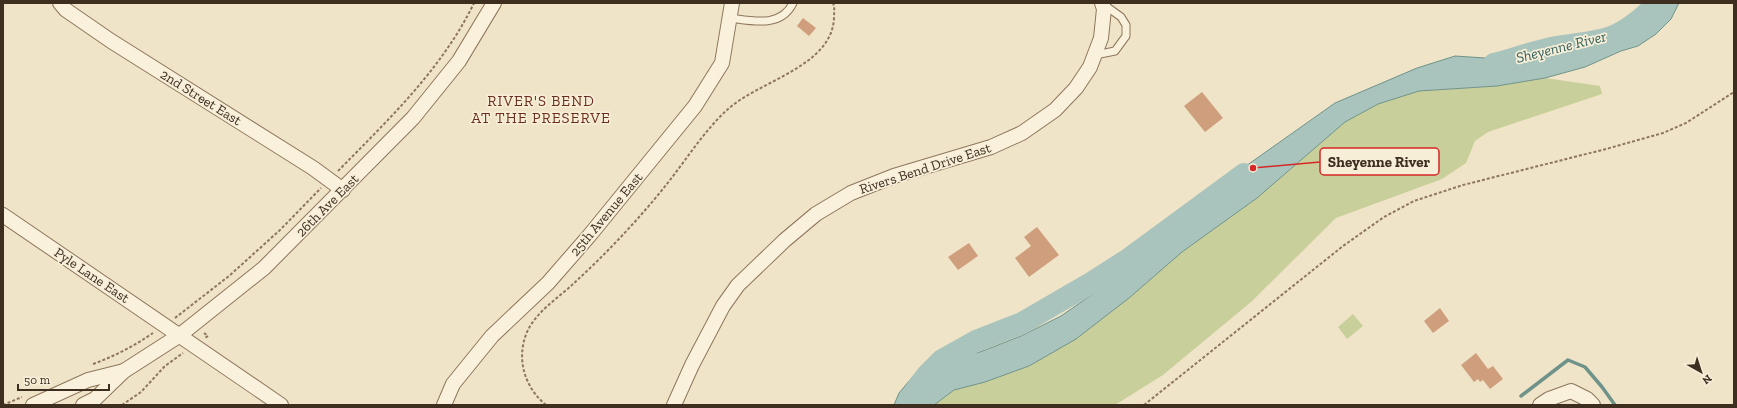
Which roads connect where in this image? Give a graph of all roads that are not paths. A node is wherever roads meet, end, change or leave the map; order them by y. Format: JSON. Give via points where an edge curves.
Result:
{"nodes":[{"id":1,"x":60,"y":3,"type":"edge"},
{"id":2,"x":494,"y":3,"type":"edge"},
{"id":3,"x":732,"y":3,"type":"edge"},
{"id":4,"x":793,"y":3,"type":"edge"},
{"id":5,"x":1102,"y":4,"type":"edge"},
{"id":6,"x":730,"y":18,"type":"junction"},
{"id":7,"x":1095,"y":55,"type":"junction"},
{"id":8,"x":343,"y":190,"type":"junction"},
{"id":9,"x":3,"y":215,"type":"edge"},
{"id":10,"x":180,"y":335,"type":"junction"},
{"id":11,"x":124,"y":371,"type":"junction"},
{"id":12,"x":28,"y":401,"type":"edge"},
{"id":13,"x":83,"y":405,"type":"edge"},
{"id":14,"x":281,"y":405,"type":"edge"},
{"id":15,"x":444,"y":405,"type":"edge"},
{"id":16,"x":674,"y":405,"type":"edge"},
{"id":17,"x":1540,"y":405,"type":"edge"},
{"id":18,"x":1593,"y":405,"type":"edge"}],
"edges":[{"from":1,"to":8,"type":"street","name":"2nd Street East","via":[[66,10],[111,41]]},
{"from":2,"to":8,"type":"street","name":"26th Ave East","via":[[459,61],[413,118]]},
{"from":3,"to":6,"type":"street","name":"25th Avenue East"},
{"from":4,"to":6,"type":"lane","via":[[789,10],[775,19],[761,22]]},
{"from":5,"to":7,"type":"street","name":"Rivers Bend Drive East","via":[[1104,9],[1101,38]]},
{"from":5,"to":7,"type":"lane","via":[[1121,17],[1126,25],[1126,36],[1115,51]]},
{"from":6,"to":15,"type":"street","name":"25th Avenue East","via":[[722,63],[695,106],[553,277],[492,336],[453,384]]},
{"from":7,"to":16,"type":"street","name":"Rivers Bend Drive East","via":[[1076,88],[1055,110],[1022,133],[991,147],[894,176],[851,193],[816,214],[738,285],[723,306]]},
{"from":8,"to":10,"type":"street","name":"26th Ave East","via":[[264,268]]},
{"from":9,"to":10,"type":"street","name":"Pyle Lane East"},
{"from":10,"to":11,"type":"street","name":"26th Ave East"},
{"from":10,"to":14,"type":"street","name":"Pyle Lane East"},
{"from":11,"to":12,"type":"street","via":[[88,380]]},
{"from":11,"to":13,"type":"street","via":[[95,399]]},
{"from":17,"to":18,"type":"street","via":[[1571,390]]}]}
